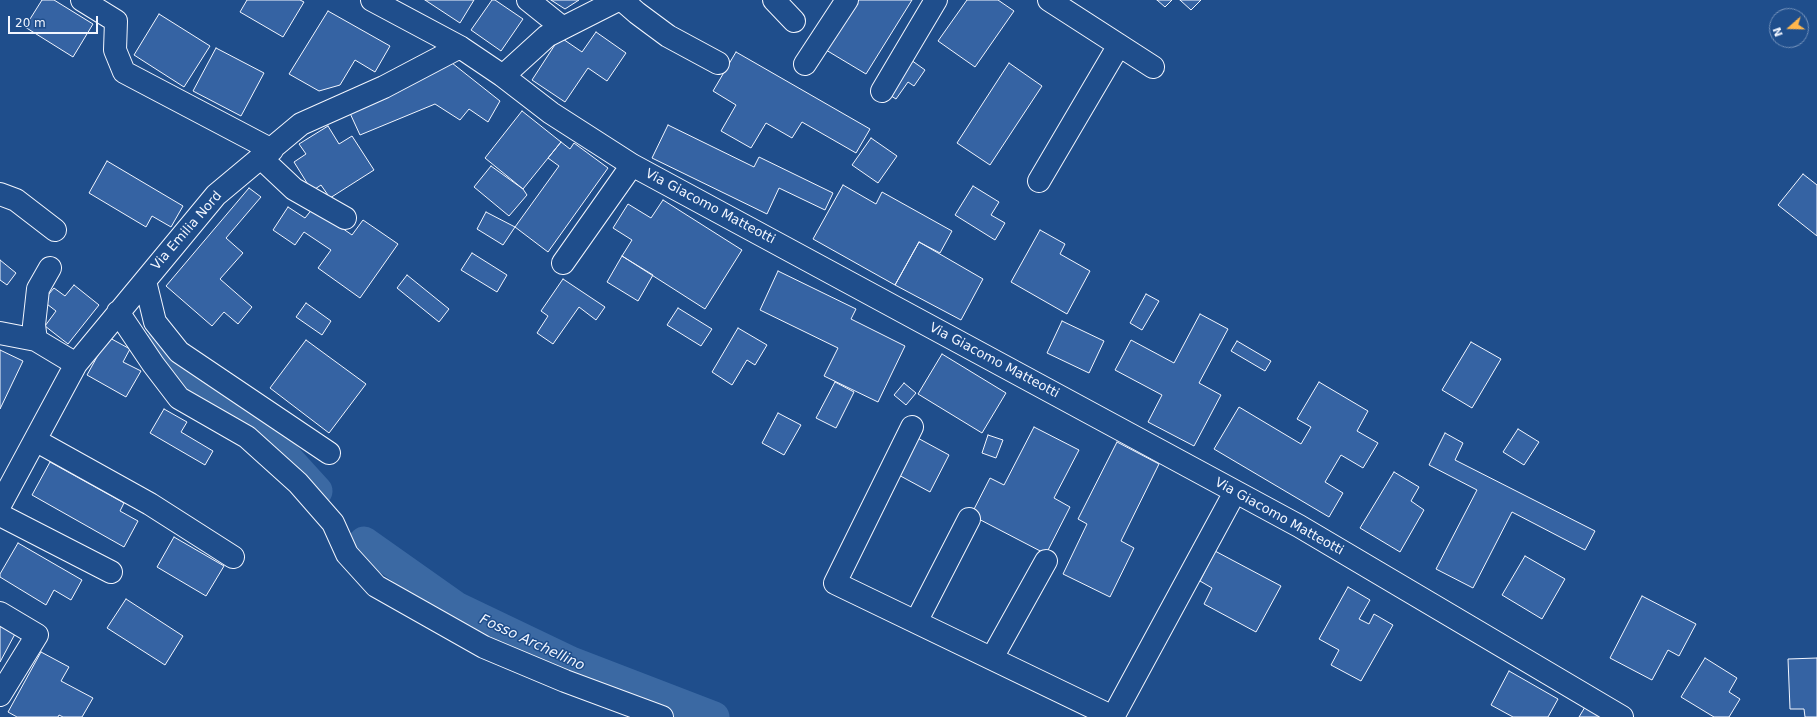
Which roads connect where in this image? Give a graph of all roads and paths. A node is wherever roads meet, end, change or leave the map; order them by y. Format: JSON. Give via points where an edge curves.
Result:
{"nodes":[{"id":1,"x":82,"y":0,"type":"edge"},
{"id":2,"x":372,"y":0,"type":"edge"},
{"id":3,"x":528,"y":0,"type":"edge"},
{"id":4,"x":618,"y":0,"type":"edge"},
{"id":5,"x":622,"y":0,"type":"edge"},
{"id":6,"x":774,"y":0,"type":"edge"},
{"id":7,"x":847,"y":0,"type":"edge"},
{"id":8,"x":936,"y":0,"type":"edge"},
{"id":9,"x":1049,"y":0,"type":"edge"},
{"id":10,"x":794,"y":21,"type":"dead end"},
{"id":11,"x":563,"y":28,"type":"junction"},
{"id":12,"x":1119,"y":45,"type":"junction"},
{"id":13,"x":460,"y":47,"type":"junction"},
{"id":14,"x":718,"y":63,"type":"dead end"},
{"id":15,"x":805,"y":64,"type":"dead end"},
{"id":16,"x":1153,"y":67,"type":"dead end"},
{"id":17,"x":503,"y":76,"type":"junction"},
{"id":18,"x":882,"y":91,"type":"dead end"},
{"id":19,"x":266,"y":154,"type":"junction"},
{"id":20,"x":632,"y":165,"type":"junction"},
{"id":21,"x":1038,"y":180,"type":"dead end"},
{"id":22,"x":0,"y":194,"type":"edge"},
{"id":23,"x":345,"y":218,"type":"dead end"},
{"id":24,"x":55,"y":230,"type":"dead end"},
{"id":25,"x":563,"y":264,"type":"dead end"},
{"id":26,"x":50,"y":268,"type":"dead end"},
{"id":27,"x":145,"y":281,"type":"junction"},
{"id":28,"x":118,"y":312,"type":"junction"},
{"id":29,"x":0,"y":333,"type":"edge"},
{"id":30,"x":36,"y":340,"type":"junction"},
{"id":31,"x":76,"y":364,"type":"junction"},
{"id":32,"x":912,"y":427,"type":"dead end"},
{"id":33,"x":35,"y":440,"type":"junction"},
{"id":34,"x":329,"y":453,"type":"dead end"},
{"id":35,"x":1235,"y":492,"type":"junction"},
{"id":36,"x":0,"y":506,"type":"edge"},
{"id":37,"x":0,"y":515,"type":"edge"},
{"id":38,"x":969,"y":520,"type":"dead end"},
{"id":39,"x":233,"y":557,"type":"dead end"},
{"id":40,"x":1046,"y":562,"type":"dead end"},
{"id":41,"x":111,"y":572,"type":"dead end"},
{"id":42,"x":0,"y":613,"type":"edge"},
{"id":43,"x":916,"y":622,"type":"junction"},
{"id":44,"x":992,"y":658,"type":"junction"},
{"id":45,"x":0,"y":695,"type":"edge"},
{"id":46,"x":662,"y":717,"type":"edge"},
{"id":47,"x":1622,"y":717,"type":"edge"}],
"edges":[{"from":1,"to":19,"type":"street","via":[[116,22],[115,50],[124,72]]},
{"from":2,"to":13,"type":"street","name":"Via Giacomo Matteotti"},
{"from":3,"to":11,"type":"street"},
{"from":4,"to":11,"type":"street"},
{"from":5,"to":14,"type":"street","via":[[668,36]]},
{"from":6,"to":10,"type":"street"},
{"from":7,"to":15,"type":"street"},
{"from":8,"to":18,"type":"street"},
{"from":9,"to":12,"type":"street"},
{"from":11,"to":17,"type":"street","via":[[547,36]]},
{"from":12,"to":16,"type":"street"},
{"from":12,"to":21,"type":"street"},
{"from":13,"to":17,"type":"street","name":"Via Giacomo Matteotti"},
{"from":13,"to":19,"type":"street","name":"Via Emilia Nord","via":[[384,87],[301,124]]},
{"from":17,"to":20,"type":"street","name":"Via Giacomo Matteotti","via":[[551,113]]},
{"from":19,"to":23,"type":"street","via":[[294,189]]},
{"from":19,"to":27,"type":"street","name":"Via Emilia Nord","via":[[216,195]]},
{"from":20,"to":25,"type":"street"},
{"from":20,"to":35,"type":"street","name":"Via Giacomo Matteotti"},
{"from":22,"to":24,"type":"street","via":[[16,200]]},
{"from":26,"to":30,"type":"street","via":[[38,289],[34,326]]},
{"from":27,"to":28,"type":"street","name":"Via Emilia Nord"},
{"from":27,"to":34,"type":"street","via":[[155,322],[179,352]]},
{"from":28,"to":31,"type":"street","name":"Via Emilia Nord"},
{"from":28,"to":46,"type":"street","via":[[179,398],[247,437],[298,483],[333,523],[347,554],[376,586],[484,647]]},
{"from":29,"to":30,"type":"street"},
{"from":30,"to":31,"type":"street"},
{"from":31,"to":33,"type":"street","name":"Via Emilia Nord"},
{"from":32,"to":43,"type":"street","via":[[835,583]]},
{"from":33,"to":36,"type":"street","name":"Via Emilia Nord"},
{"from":33,"to":39,"type":"street","via":[[150,504]]},
{"from":35,"to":44,"type":"street","via":[[1113,717]]},
{"from":35,"to":47,"type":"street","name":"Via Giacomo Matteotti","via":[[1299,526]]},
{"from":37,"to":41,"type":"street"},
{"from":38,"to":43,"type":"street"},
{"from":40,"to":44,"type":"street"},
{"from":42,"to":45,"type":"street","via":[[38,634]]},
{"from":43,"to":44,"type":"street"}]}
